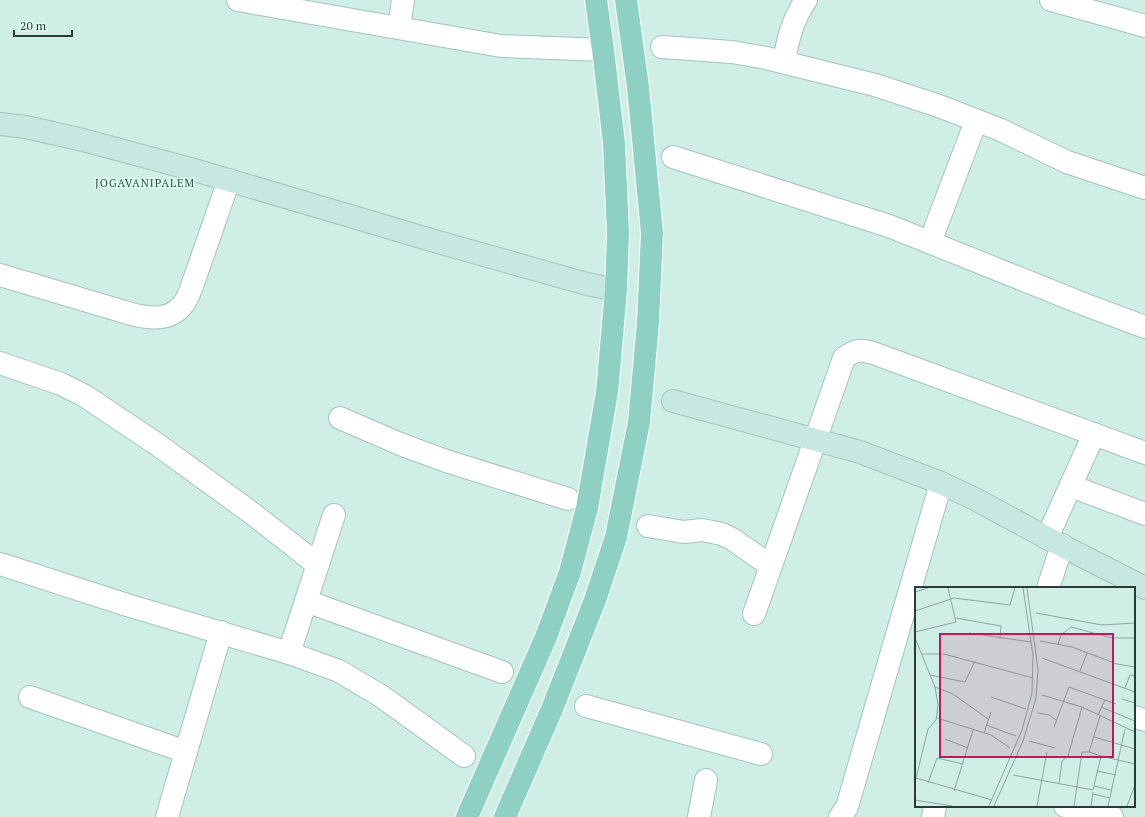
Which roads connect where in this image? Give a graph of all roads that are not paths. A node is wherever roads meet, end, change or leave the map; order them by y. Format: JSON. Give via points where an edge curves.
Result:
{"nodes":[{"id":1,"x":238,"y":0,"type":"edge"},
{"id":2,"x":404,"y":0,"type":"edge"},
{"id":3,"x":596,"y":0,"type":"edge"},
{"id":4,"x":626,"y":0,"type":"edge"},
{"id":5,"x":806,"y":0,"type":"edge"},
{"id":6,"x":1051,"y":0,"type":"edge"},
{"id":7,"x":1145,"y":26,"type":"edge"},
{"id":8,"x":399,"y":28,"type":"junction"},
{"id":9,"x":662,"y":47,"type":"dead end"},
{"id":10,"x":603,"y":50,"type":"junction"},
{"id":11,"x":784,"y":62,"type":"junction"},
{"id":12,"x":976,"y":121,"type":"junction"},
{"id":13,"x":0,"y":124,"type":"edge"},
{"id":14,"x":673,"y":156,"type":"dead end"},
{"id":15,"x":229,"y":180,"type":"junction"},
{"id":16,"x":1145,"y":188,"type":"edge"},
{"id":17,"x":930,"y":242,"type":"junction"},
{"id":18,"x":0,"y":275,"type":"edge"},
{"id":19,"x":616,"y":290,"type":"junction"},
{"id":20,"x":1145,"y":327,"type":"edge"},
{"id":21,"x":0,"y":363,"type":"edge"},
{"id":22,"x":673,"y":401,"type":"dead end"},
{"id":23,"x":340,"y":418,"type":"dead end"},
{"id":24,"x":1094,"y":434,"type":"junction"},
{"id":25,"x":815,"y":440,"type":"junction"},
{"id":26,"x":1145,"y":453,"type":"edge"},
{"id":27,"x":941,"y":483,"type":"junction"},
{"id":28,"x":1070,"y":486,"type":"junction"},
{"id":29,"x":568,"y":498,"type":"dead end"},
{"id":30,"x":1145,"y":514,"type":"edge"},
{"id":31,"x":334,"y":515,"type":"dead end"},
{"id":32,"x":648,"y":526,"type":"dead end"},
{"id":33,"x":1055,"y":541,"type":"junction"},
{"id":34,"x":0,"y":564,"type":"edge"},
{"id":35,"x":318,"y":564,"type":"junction"},
{"id":36,"x":771,"y":566,"type":"junction"},
{"id":37,"x":1048,"y":587,"type":"edge"},
{"id":38,"x":1145,"y":588,"type":"edge"},
{"id":39,"x":306,"y":601,"type":"junction"},
{"id":40,"x":754,"y":614,"type":"dead end"},
{"id":41,"x":220,"y":632,"type":"junction"},
{"id":42,"x":289,"y":653,"type":"junction"},
{"id":43,"x":502,"y":672,"type":"dead end"},
{"id":44,"x":30,"y":696,"type":"dead end"},
{"id":45,"x":586,"y":706,"type":"dead end"},
{"id":46,"x":1135,"y":717,"type":"edge"},
{"id":47,"x":1145,"y":720,"type":"edge"},
{"id":48,"x":186,"y":752,"type":"junction"},
{"id":49,"x":761,"y":754,"type":"dead end"},
{"id":50,"x":464,"y":756,"type":"dead end"},
{"id":51,"x":706,"y":780,"type":"dead end"},
{"id":52,"x":935,"y":807,"type":"edge"},
{"id":53,"x":1065,"y":807,"type":"edge"},
{"id":54,"x":1069,"y":807,"type":"edge"},
{"id":55,"x":167,"y":817,"type":"edge"},
{"id":56,"x":467,"y":817,"type":"edge"},
{"id":57,"x":506,"y":817,"type":"edge"},
{"id":58,"x":699,"y":817,"type":"edge"},
{"id":59,"x":840,"y":817,"type":"edge"},
{"id":60,"x":933,"y":817,"type":"edge"},
{"id":61,"x":1062,"y":817,"type":"edge"},
{"id":62,"x":1112,"y":817,"type":"edge"}],
"edges":[{"from":1,"to":8,"type":"street"},
{"from":2,"to":8,"type":"street"},
{"from":3,"to":10,"type":"main road"},
{"from":4,"to":57,"type":"main road","via":[[638,87],[652,233],[648,322],[639,422],[616,537],[555,702]]},
{"from":5,"to":11,"type":"street","via":[[789,35]]},
{"from":6,"to":7,"type":"street"},
{"from":8,"to":10,"type":"street","via":[[501,46]]},
{"from":9,"to":11,"type":"street","via":[[732,52]]},
{"from":10,"to":19,"type":"main road","via":[[614,143],[618,233]]},
{"from":11,"to":12,"type":"street","via":[[875,85]]},
{"from":12,"to":16,"type":"street","via":[[1001,130],[1066,162]]},
{"from":12,"to":17,"type":"street"},
{"from":13,"to":15,"type":"street","via":[[26,127],[82,140]]},
{"from":14,"to":17,"type":"street","via":[[889,226]]},
{"from":15,"to":18,"type":"street","via":[[185,302],[167,316],[153,319],[135,315]]},
{"from":15,"to":19,"type":"street","via":[[438,242]]},
{"from":17,"to":20,"type":"street"},
{"from":19,"to":56,"type":"main road","via":[[607,392],[587,508],[570,572],[546,637]]},
{"from":21,"to":35,"type":"street","via":[[61,384],[85,396],[253,514]]},
{"from":22,"to":25,"type":"street"},
{"from":23,"to":29,"type":"street","via":[[446,461]]},
{"from":24,"to":25,"type":"street","via":[[863,350],[852,352],[844,358]]},
{"from":24,"to":26,"type":"street"},
{"from":24,"to":28,"type":"street"},
{"from":25,"to":27,"type":"street","via":[[860,452]]},
{"from":25,"to":36,"type":"street"},
{"from":27,"to":33,"type":"street"},
{"from":27,"to":59,"type":"street","via":[[847,807]]},
{"from":28,"to":30,"type":"street"},
{"from":28,"to":33,"type":"street"},
{"from":31,"to":35,"type":"street"},
{"from":32,"to":36,"type":"street","via":[[684,532],[702,530],[722,534]]},
{"from":33,"to":37,"type":"street"},
{"from":33,"to":38,"type":"street"},
{"from":34,"to":41,"type":"street"},
{"from":35,"to":39,"type":"street"},
{"from":36,"to":40,"type":"street"},
{"from":39,"to":42,"type":"street"},
{"from":39,"to":43,"type":"street"},
{"from":41,"to":42,"type":"street"},
{"from":41,"to":48,"type":"street"},
{"from":42,"to":50,"type":"street","via":[[356,680]]},
{"from":44,"to":48,"type":"street"},
{"from":45,"to":49,"type":"street"},
{"from":46,"to":47,"type":"street"},
{"from":48,"to":55,"type":"street"},
{"from":51,"to":58,"type":"street"},
{"from":52,"to":60,"type":"street"},
{"from":53,"to":61,"type":"street"},
{"from":54,"to":62,"type":"street"}]}
